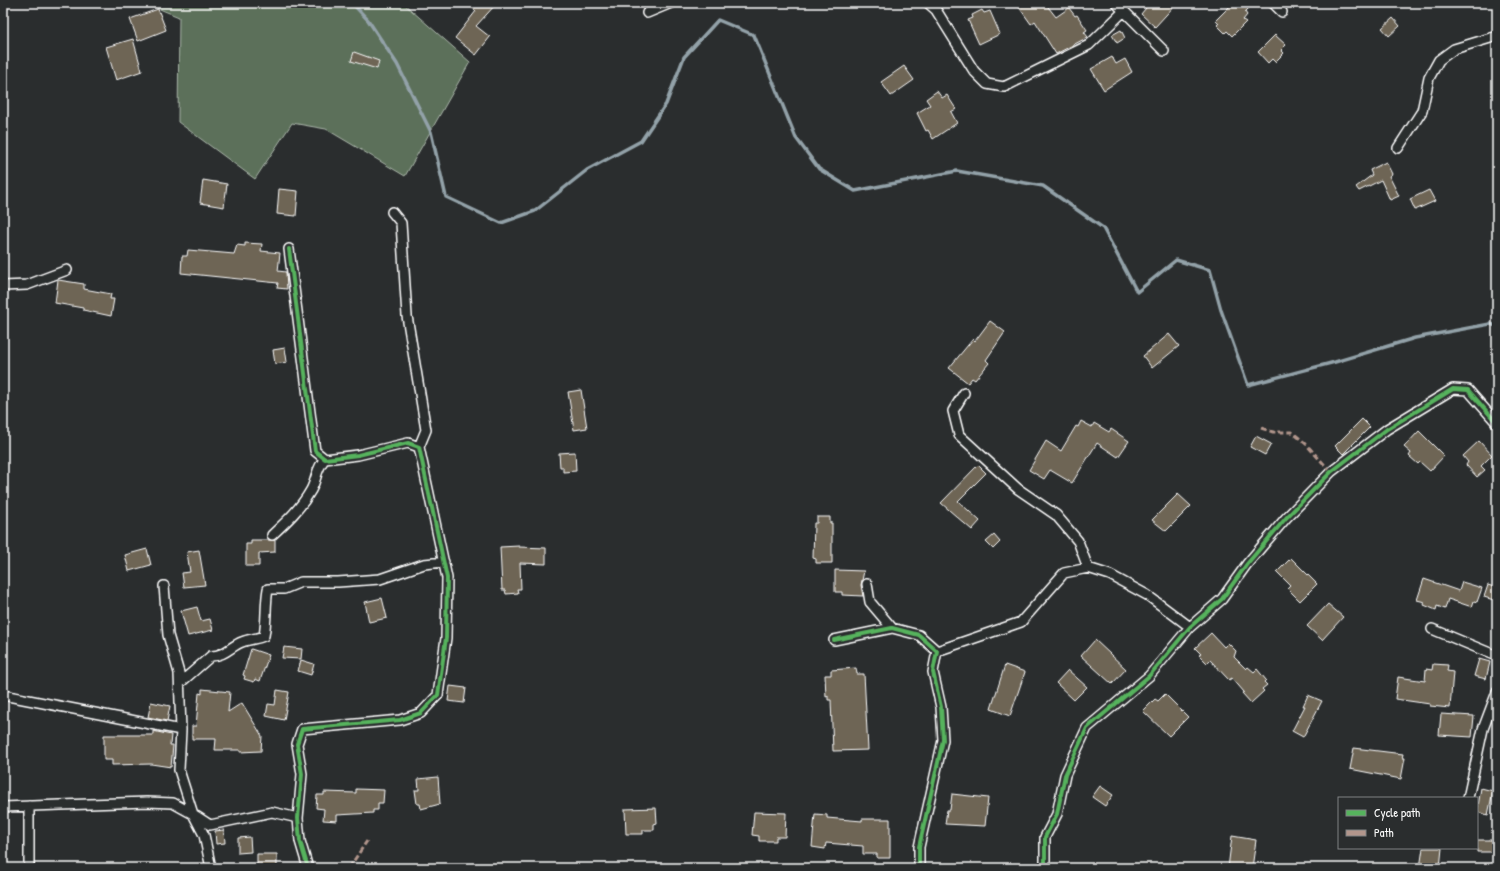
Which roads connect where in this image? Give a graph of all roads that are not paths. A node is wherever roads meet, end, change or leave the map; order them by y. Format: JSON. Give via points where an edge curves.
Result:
{"nodes":[{"id":1,"x":671,"y":3,"type":"edge"},
{"id":2,"x":928,"y":3,"type":"edge"},
{"id":3,"x":1116,"y":3,"type":"edge"},
{"id":4,"x":1273,"y":3,"type":"edge"},
{"id":5,"x":1124,"y":11,"type":"junction"},
{"id":6,"x":1282,"y":12,"type":"dead end"},
{"id":7,"x":647,"y":13,"type":"dead end"},
{"id":8,"x":1497,"y":36,"type":"edge"},
{"id":9,"x":1164,"y":51,"type":"dead end"},
{"id":10,"x":1398,"y":148,"type":"dead end"},
{"id":11,"x":392,"y":212,"type":"dead end"},
{"id":12,"x":289,"y":249,"type":"dead end"},
{"id":13,"x":67,"y":270,"type":"dead end"},
{"id":14,"x":3,"y":286,"type":"edge"},
{"id":15,"x":964,"y":393,"type":"dead end"},
{"id":16,"x":1497,"y":423,"type":"edge"},
{"id":17,"x":419,"y":446,"type":"junction"},
{"id":18,"x":324,"y":459,"type":"junction"},
{"id":19,"x":272,"y":534,"type":"dead end"},
{"id":20,"x":444,"y":562,"type":"junction"},
{"id":21,"x":1088,"y":568,"type":"junction"},
{"id":22,"x":867,"y":584,"type":"dead end"},
{"id":23,"x":164,"y":586,"type":"dead end"},
{"id":24,"x":1190,"y":627,"type":"junction"},
{"id":25,"x":892,"y":628,"type":"junction"},
{"id":26,"x":1432,"y":629,"type":"dead end"},
{"id":27,"x":834,"y":640,"type":"dead end"},
{"id":28,"x":937,"y":651,"type":"junction"},
{"id":29,"x":1497,"y":656,"type":"edge"},
{"id":30,"x":180,"y":683,"type":"junction"},
{"id":31,"x":1497,"y":692,"type":"edge"},
{"id":32,"x":3,"y":695,"type":"edge"},
{"id":33,"x":182,"y":730,"type":"junction"},
{"id":34,"x":1468,"y":797,"type":"edge"},
{"id":35,"x":29,"y":806,"type":"junction"},
{"id":36,"x":3,"y":807,"type":"edge"},
{"id":37,"x":193,"y":814,"type":"junction"},
{"id":38,"x":298,"y":818,"type":"junction"},
{"id":39,"x":29,"y":868,"type":"edge"},
{"id":40,"x":211,"y":868,"type":"edge"},
{"id":41,"x":308,"y":868,"type":"edge"},
{"id":42,"x":919,"y":868,"type":"edge"},
{"id":43,"x":1045,"y":868,"type":"edge"}],
"edges":[{"from":1,"to":7,"type":"street"},
{"from":2,"to":5,"type":"street","via":[[936,10],[974,71],[987,84],[1004,87],[1089,45]]},
{"from":3,"to":5,"type":"street"},
{"from":4,"to":6,"type":"street"},
{"from":5,"to":9,"type":"street"},
{"from":8,"to":10,"type":"street","via":[[1454,49],[1439,60],[1429,78],[1422,111]]},
{"from":11,"to":17,"type":"street","via":[[401,223],[406,316],[426,430]]},
{"from":12,"to":18,"type":"street","via":[[314,451]]},
{"from":13,"to":14,"type":"street","via":[[27,285]]},
{"from":15,"to":21,"type":"street","via":[[953,411],[959,435],[1018,489],[1056,515],[1078,542]]},
{"from":16,"to":24,"type":"street","via":[[1468,390],[1453,389],[1387,429],[1331,472],[1286,518],[1247,564],[1222,599]]},
{"from":17,"to":18,"type":"street","via":[[408,443],[358,455]]},
{"from":17,"to":20,"type":"street"},
{"from":18,"to":19,"type":"street","via":[[311,489],[296,512]]},
{"from":20,"to":30,"type":"street","via":[[424,564],[380,579],[301,582],[284,589],[268,589],[264,636],[242,642],[229,652],[211,656]]},
{"from":20,"to":38,"type":"street","via":[[447,578],[446,638],[438,695],[421,713],[400,720],[302,729],[297,744],[302,774]]},
{"from":21,"to":24,"type":"street","via":[[1110,575],[1147,595]]},
{"from":21,"to":28,"type":"street","via":[[1064,573],[1021,622]]},
{"from":22,"to":25,"type":"street","via":[[870,602]]},
{"from":23,"to":30,"type":"street","via":[[168,635]]},
{"from":24,"to":43,"type":"street","via":[[1149,676],[1087,728],[1065,775],[1057,814],[1045,837]]},
{"from":25,"to":27,"type":"street"},
{"from":25,"to":28,"type":"street","via":[[919,635]]},
{"from":26,"to":29,"type":"street"},
{"from":28,"to":42,"type":"street","via":[[933,672],[941,707],[943,740],[919,847]]},
{"from":30,"to":33,"type":"street"},
{"from":31,"to":34,"type":"street","via":[[1483,729]]},
{"from":32,"to":33,"type":"street"},
{"from":33,"to":37,"type":"street","via":[[179,770]]},
{"from":35,"to":36,"type":"street"},
{"from":35,"to":37,"type":"street","via":[[173,803]]},
{"from":35,"to":39,"type":"street"},
{"from":37,"to":38,"type":"street","via":[[210,824],[272,812]]},
{"from":37,"to":40,"type":"street","via":[[204,835]]},
{"from":38,"to":41,"type":"street","via":[[300,841]]}]}
